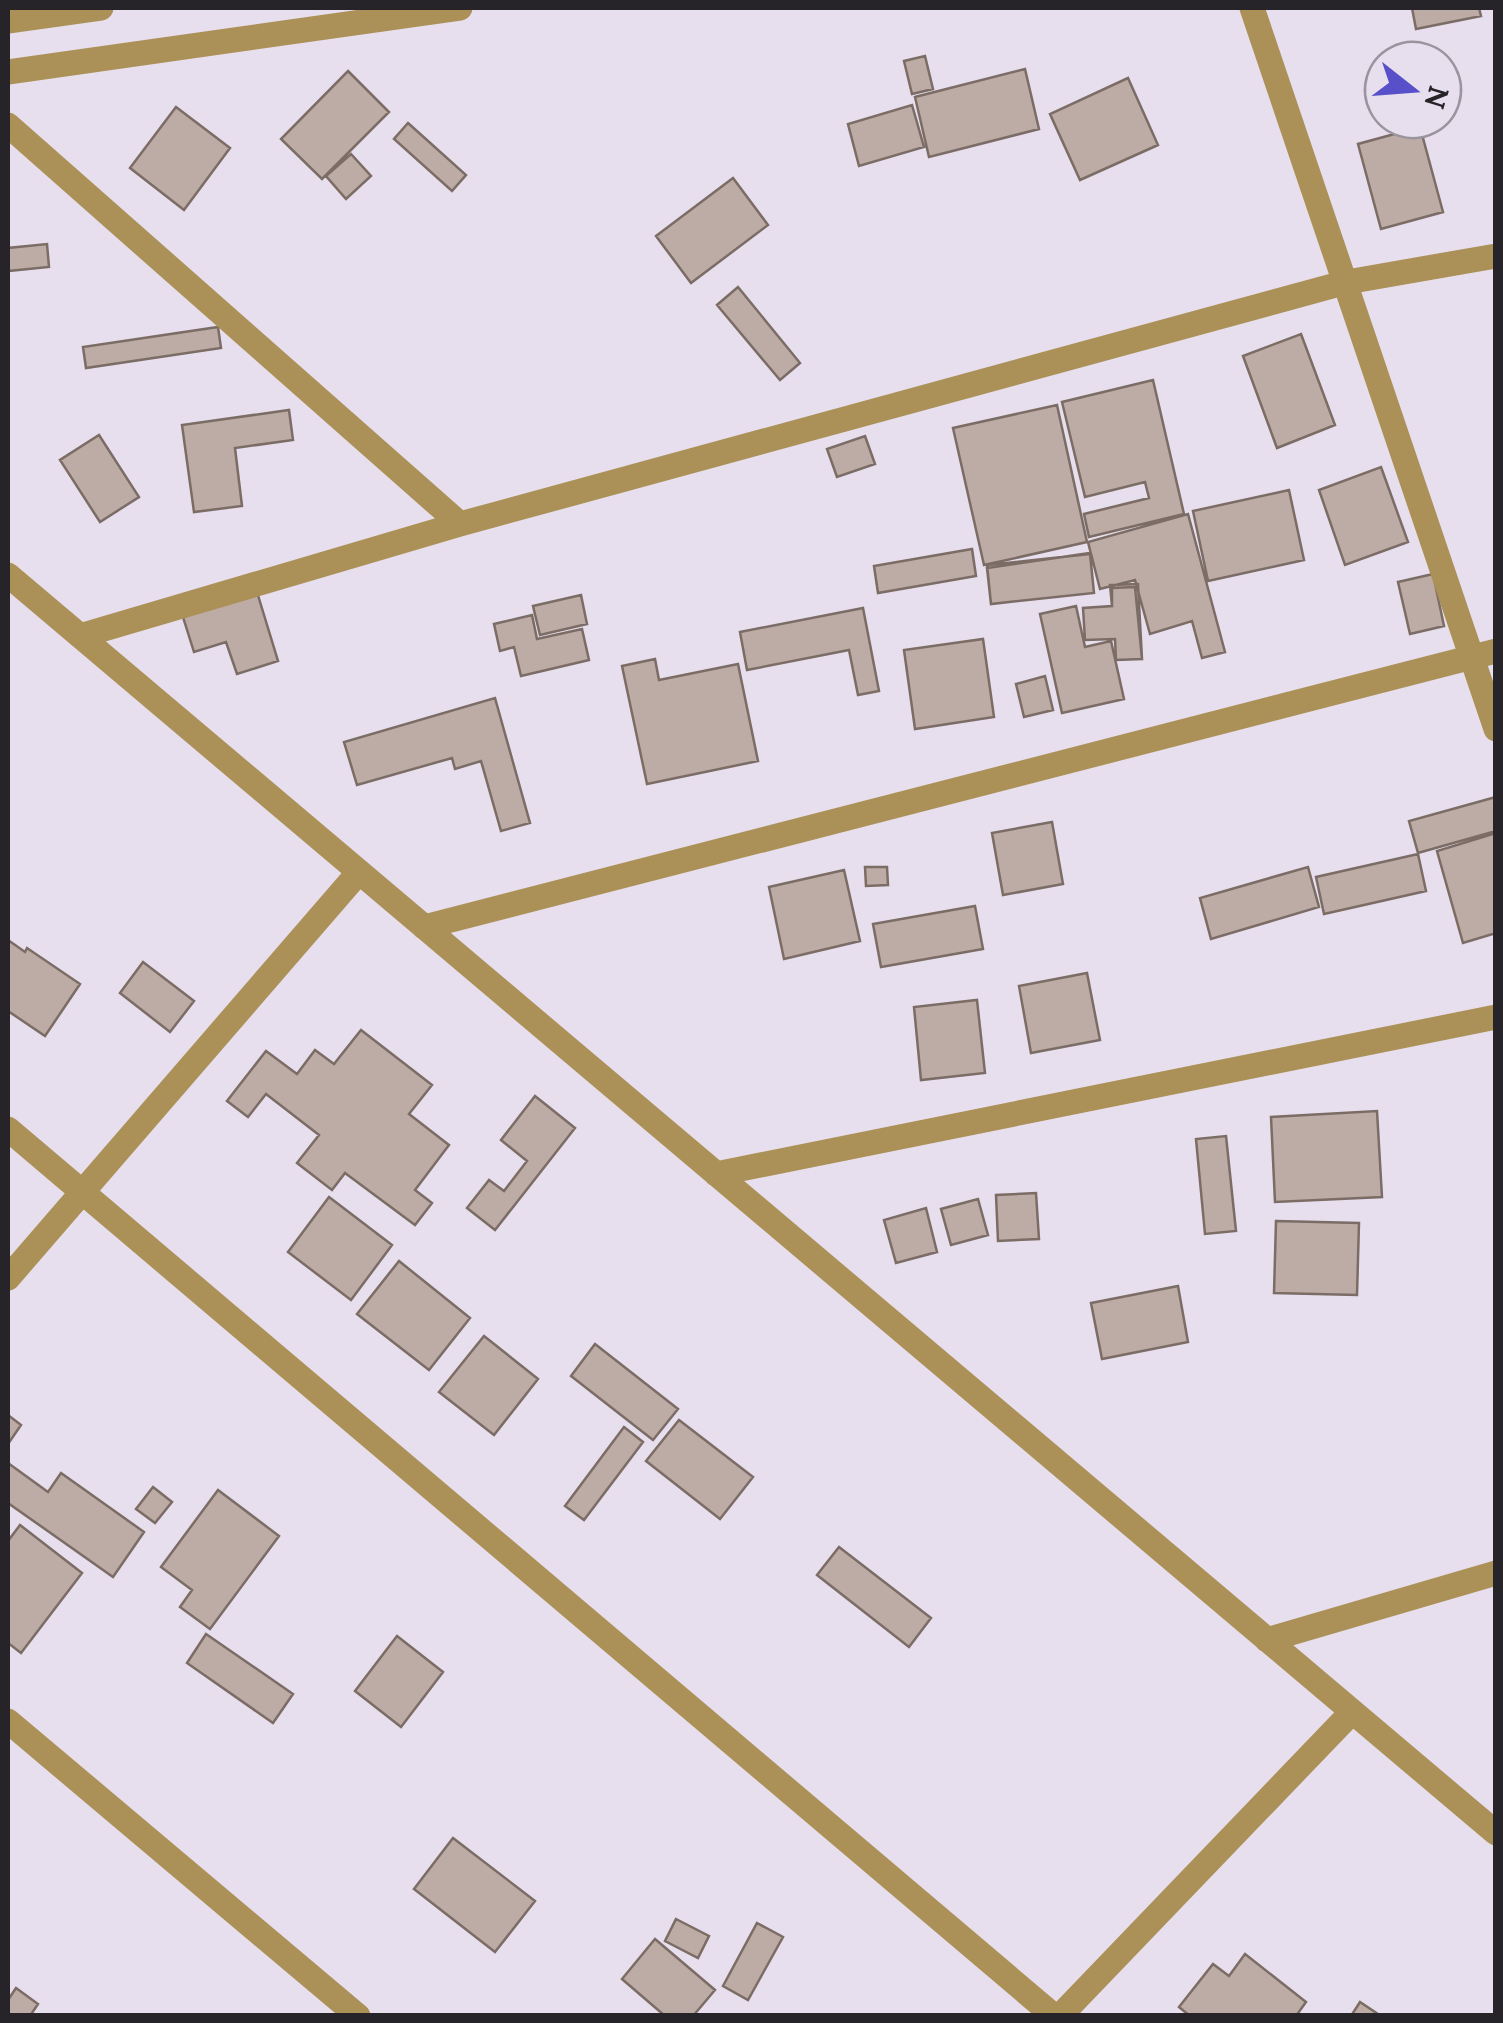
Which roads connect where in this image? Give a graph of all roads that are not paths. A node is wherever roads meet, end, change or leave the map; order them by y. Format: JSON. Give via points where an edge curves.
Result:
{"nodes":[{"id":1,"x":101,"y":8,"type":"edge"},
{"id":2,"x":460,"y":8,"type":"edge"},
{"id":3,"x":1252,"y":8,"type":"edge"},
{"id":4,"x":8,"y":20,"type":"edge"},
{"id":5,"x":8,"y":72,"type":"edge"},
{"id":6,"x":8,"y":125,"type":"edge"},
{"id":7,"x":1496,"y":256,"type":"edge"},
{"id":8,"x":1347,"y":282,"type":"junction"},
{"id":9,"x":460,"y":524,"type":"junction"},
{"id":10,"x":8,"y":575,"type":"edge"},
{"id":11,"x":80,"y":636,"type":"junction"},
{"id":12,"x":1484,"y":655,"type":"edge"},
{"id":13,"x":1496,"y":729,"type":"edge"},
{"id":14,"x":359,"y":872,"type":"junction"},
{"id":15,"x":424,"y":926,"type":"junction"},
{"id":16,"x":1496,"y":1017,"type":"edge"},
{"id":17,"x":8,"y":1130,"type":"edge"},
{"id":18,"x":716,"y":1174,"type":"junction"},
{"id":19,"x":82,"y":1192,"type":"junction"},
{"id":20,"x":8,"y":1278,"type":"edge"},
{"id":21,"x":1496,"y":1573,"type":"edge"},
{"id":22,"x":1267,"y":1640,"type":"junction"},
{"id":23,"x":1352,"y":1712,"type":"junction"},
{"id":24,"x":8,"y":1721,"type":"edge"},
{"id":25,"x":1496,"y":1833,"type":"edge"},
{"id":26,"x":358,"y":2016,"type":"edge"},
{"id":27,"x":1057,"y":2016,"type":"edge"}],
"edges":[{"from":1,"to":4,"type":"street"},
{"from":2,"to":5,"type":"street"},
{"from":3,"to":8,"type":"street"},
{"from":6,"to":9,"type":"street"},
{"from":7,"to":8,"type":"street"},
{"from":8,"to":9,"type":"street"},
{"from":8,"to":12,"type":"street"},
{"from":9,"to":11,"type":"street"},
{"from":10,"to":11,"type":"street"},
{"from":11,"to":14,"type":"street"},
{"from":12,"to":13,"type":"street"},
{"from":12,"to":15,"type":"street"},
{"from":14,"to":15,"type":"street"},
{"from":14,"to":19,"type":"street"},
{"from":15,"to":18,"type":"street"},
{"from":16,"to":18,"type":"street"},
{"from":17,"to":19,"type":"street"},
{"from":18,"to":22,"type":"street"},
{"from":19,"to":20,"type":"street"},
{"from":19,"to":27,"type":"street"},
{"from":21,"to":22,"type":"street"},
{"from":22,"to":23,"type":"street"},
{"from":23,"to":25,"type":"street"},
{"from":23,"to":27,"type":"street"},
{"from":24,"to":26,"type":"street"}]}
